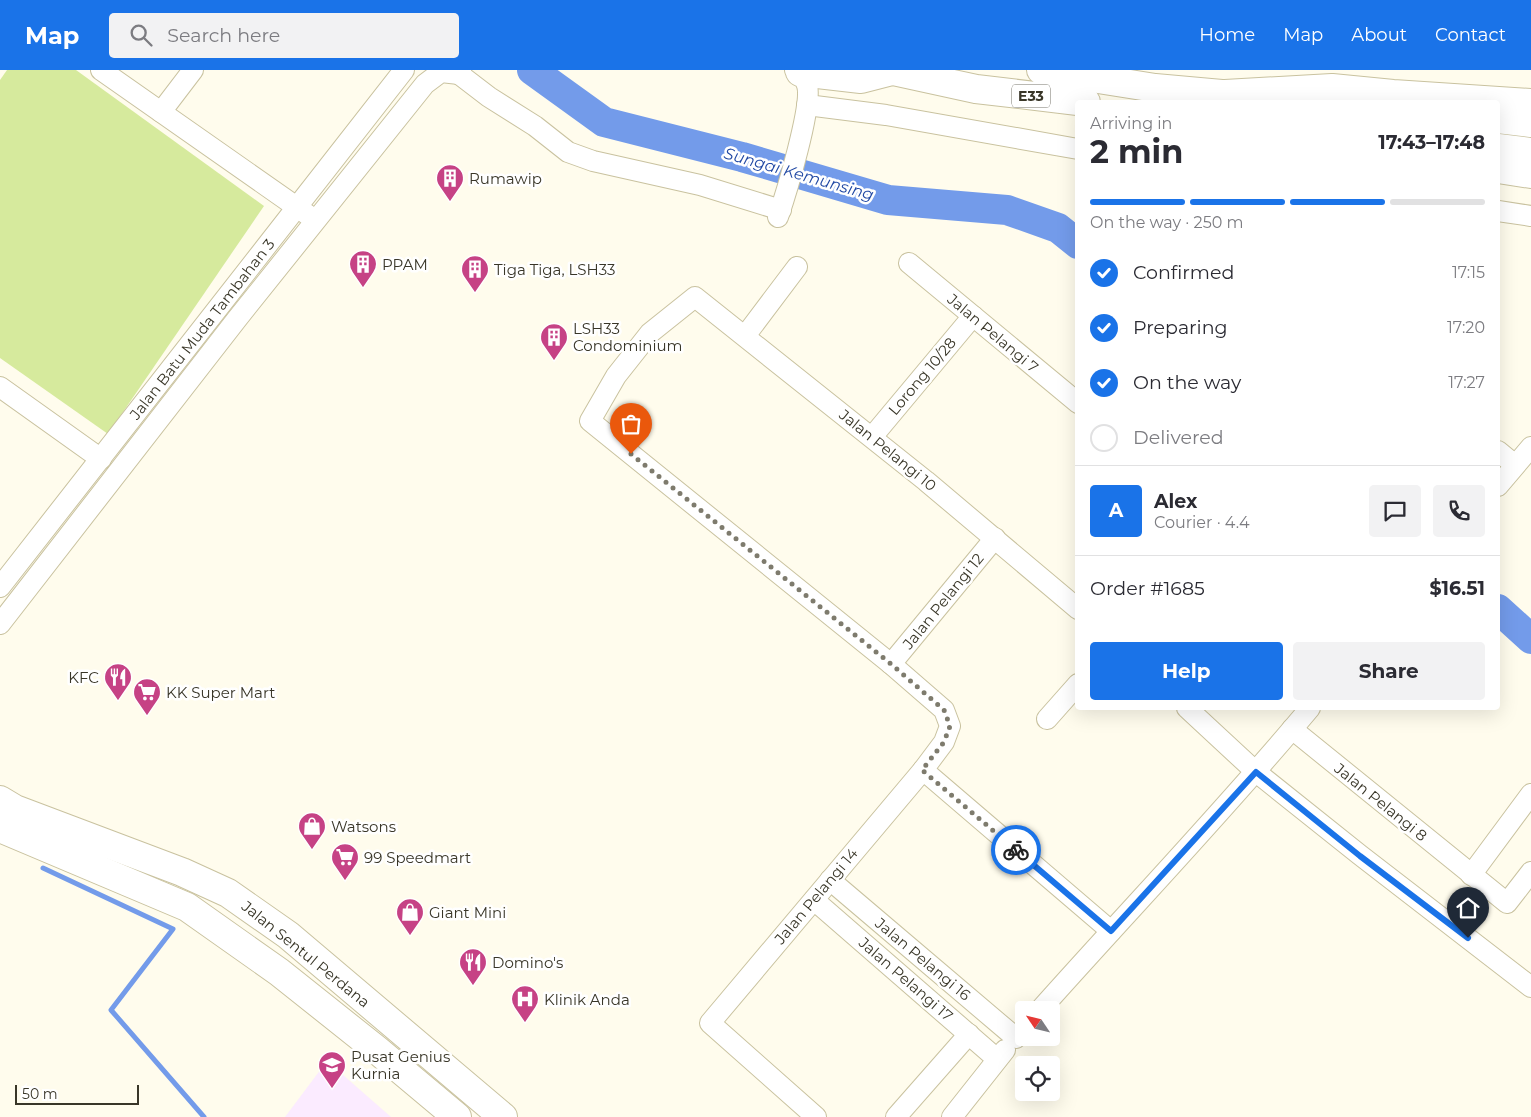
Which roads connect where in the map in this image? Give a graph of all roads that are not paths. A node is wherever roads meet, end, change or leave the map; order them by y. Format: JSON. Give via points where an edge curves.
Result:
{"nodes":[{"id":1,"x":101,"y":70,"type":"edge"},
{"id":2,"x":193,"y":70,"type":"edge"},
{"id":3,"x":404,"y":70,"type":"edge"},
{"id":4,"x":891,"y":70,"type":"edge"},
{"id":5,"x":1041,"y":70,"type":"edge"},
{"id":6,"x":797,"y":71,"type":"edge"},
{"id":7,"x":460,"y":72,"type":"edge"},
{"id":8,"x":1225,"y":94,"type":"junction"},
{"id":9,"x":1306,"y":100,"type":"edge"},
{"id":10,"x":1485,"y":100,"type":"edge"},
{"id":11,"x":1075,"y":101,"type":"edge"},
{"id":12,"x":1500,"y":101,"type":"edge"},
{"id":13,"x":1531,"y":103,"type":"edge"},
{"id":14,"x":807,"y":105,"type":"junction"},
{"id":15,"x":160,"y":112,"type":"junction"},
{"id":16,"x":1500,"y":119,"type":"edge"},
{"id":17,"x":1531,"y":123,"type":"edge"},
{"id":18,"x":1075,"y":148,"type":"edge"},
{"id":19,"x":1500,"y":148,"type":"edge"},
{"id":20,"x":1531,"y":152,"type":"edge"},
{"id":21,"x":1500,"y":169,"type":"edge"},
{"id":22,"x":1531,"y":174,"type":"edge"},
{"id":23,"x":297,"y":208,"type":"junction"},
{"id":24,"x":1500,"y":211,"type":"edge"},
{"id":25,"x":1531,"y":216,"type":"edge"},
{"id":26,"x":315,"y":220,"type":"junction"},
{"id":27,"x":909,"y":263,"type":"dead end"},
{"id":28,"x":797,"y":268,"type":"dead end"},
{"id":29,"x":973,"y":316,"type":"junction"},
{"id":30,"x":745,"y":336,"type":"junction"},
{"id":31,"x":0,"y":387,"type":"edge"},
{"id":32,"x":1075,"y":401,"type":"edge"},
{"id":33,"x":872,"y":437,"type":"junction"},
{"id":34,"x":1531,"y":447,"type":"edge"},
{"id":35,"x":1500,"y":453,"type":"edge"},
{"id":36,"x":100,"y":459,"type":"junction"},
{"id":37,"x":1515,"y":466,"type":"junction"},
{"id":38,"x":1500,"y":484,"type":"edge"},
{"id":39,"x":995,"y":538,"type":"junction"},
{"id":40,"x":0,"y":587,"type":"edge"},
{"id":41,"x":1075,"y":606,"type":"edge"},
{"id":42,"x":0,"y":624,"type":"edge"},
{"id":43,"x":891,"y":664,"type":"junction"},
{"id":44,"x":1075,"y":687,"type":"edge"},
{"id":45,"x":1189,"y":710,"type":"edge"},
{"id":46,"x":1308,"y":710,"type":"edge"},
{"id":47,"x":1047,"y":719,"type":"dead end"},
{"id":48,"x":1292,"y":729,"type":"junction"},
{"id":49,"x":922,"y":770,"type":"junction"},
{"id":50,"x":1256,"y":772,"type":"junction"},
{"id":51,"x":1531,"y":794,"type":"edge"},
{"id":52,"x":0,"y":800,"type":"edge"},
{"id":53,"x":0,"y":828,"type":"edge"},
{"id":54,"x":1531,"y":872,"type":"edge"},
{"id":55,"x":1471,"y":875,"type":"junction"},
{"id":56,"x":830,"y":880,"type":"junction"},
{"id":57,"x":814,"y":900,"type":"junction"},
{"id":58,"x":239,"y":906,"type":"junction"},
{"id":59,"x":187,"y":907,"type":"junction"},
{"id":60,"x":1111,"y":931,"type":"junction"},
{"id":61,"x":254,"y":953,"type":"junction"},
{"id":62,"x":1531,"y":988,"type":"edge"},
{"id":63,"x":1048,"y":1001,"type":"edge"},
{"id":64,"x":1015,"y":1029,"type":"edge"},
{"id":65,"x":969,"y":1034,"type":"junction"},
{"id":66,"x":1015,"y":1039,"type":"edge"},
{"id":67,"x":997,"y":1059,"type":"junction"},
{"id":68,"x":457,"y":1117,"type":"edge"},
{"id":69,"x":503,"y":1117,"type":"edge"},
{"id":70,"x":816,"y":1117,"type":"edge"},
{"id":71,"x":896,"y":1117,"type":"edge"},
{"id":72,"x":952,"y":1117,"type":"edge"}],
"edges":[{"from":1,"to":15,"type":"street"},
{"from":2,"to":15,"type":"street"},
{"from":3,"to":23,"type":"street","name":"Jalan Batu Muda Tambahan 3"},
{"from":4,"to":6,"type":"main road","via":[[861,79]]},
{"from":4,"to":11,"type":"main road","number":"E33","via":[[976,89]]},
{"from":5,"to":8,"type":"main road","number":"E33","via":[[1155,88]]},
{"from":6,"to":14,"type":"street","via":[[807,85]]},
{"from":7,"to":14,"type":"street","via":[[489,97],[536,126],[568,152],[782,208]]},
{"from":7,"to":26,"type":"street","via":[[441,72],[425,84]]},
{"from":8,"to":9,"type":"main road","number":"E33"},
{"from":8,"to":10,"type":"main road","via":[[1332,88]]},
{"from":12,"to":13,"type":"main road"},
{"from":14,"to":18,"type":"street","via":[[886,115]]},
{"from":15,"to":23,"type":"street"},
{"from":16,"to":17,"type":"main road"},
{"from":19,"to":20,"type":"main road"},
{"from":21,"to":22,"type":"main road"},
{"from":23,"to":26,"type":"street"},
{"from":23,"to":36,"type":"street","name":"Jalan Batu Muda Tambahan 3"},
{"from":24,"to":25,"type":"street"},
{"from":26,"to":42,"type":"street"},
{"from":27,"to":29,"type":"street","name":"Jalan Pelangi 7"},
{"from":28,"to":30,"type":"street"},
{"from":29,"to":32,"type":"street","name":"Jalan Pelangi 7"},
{"from":29,"to":33,"type":"street","name":"Lorong 10/28"},
{"from":30,"to":33,"type":"street","name":"Jalan Pelangi 10"},
{"from":30,"to":43,"type":"street","name":"Jalan Pelangi 10","via":[[695,297],[650,333],[616,376],[590,421]]},
{"from":31,"to":36,"type":"street"},
{"from":33,"to":39,"type":"street","name":"Jalan Pelangi 10"},
{"from":34,"to":37,"type":"street"},
{"from":35,"to":37,"type":"street"},
{"from":36,"to":40,"type":"street","name":"Jalan Batu Muda Tambahan 3"},
{"from":37,"to":38,"type":"street"},
{"from":39,"to":41,"type":"street","name":"Jalan Pelangi 10"},
{"from":39,"to":43,"type":"street","name":"Jalan Pelangi 12"},
{"from":43,"to":49,"type":"street","name":"Jalan Pelangi 14","via":[[944,710],[950,726],[944,742]]},
{"from":44,"to":47,"type":"street"},
{"from":45,"to":50,"type":"street"},
{"from":46,"to":48,"type":"street"},
{"from":48,"to":50,"type":"street"},
{"from":48,"to":55,"type":"street","name":"Jalan Pelangi 8"},
{"from":49,"to":56,"type":"street","name":"Jalan Pelangi 14"},
{"from":49,"to":60,"type":"street"},
{"from":50,"to":60,"type":"street"},
{"from":50,"to":62,"type":"street"},
{"from":51,"to":55,"type":"street"},
{"from":52,"to":58,"type":"main road","name":"Jalan Sentul Perdana","via":[[15,809],[182,872]]},
{"from":53,"to":59,"type":"main road","name":"Jalan Sentul Perdana"},
{"from":54,"to":55,"type":"street","name":"Jalan Pelangi 8","via":[[1506,903]]},
{"from":56,"to":57,"type":"street","name":"Jalan Pelangi 14"},
{"from":56,"to":64,"type":"street","name":"Jalan Pelangi 16"},
{"from":57,"to":65,"type":"street","name":"Jalan Pelangi 17"},
{"from":57,"to":70,"type":"street","name":"Jalan Pelangi 14","via":[[710,1023]]},
{"from":58,"to":59,"type":"main road"},
{"from":58,"to":61,"type":"main road"},
{"from":58,"to":69,"type":"main road","name":"Jalan Sentul Perdana","via":[[288,935]]},
{"from":59,"to":61,"type":"main road","name":"Jalan Sentul Perdana"},
{"from":60,"to":63,"type":"street"},
{"from":61,"to":68,"type":"main road","name":"Jalan Sentul Perdana"},
{"from":65,"to":67,"type":"street","name":"Jalan Pelangi 17"},
{"from":65,"to":71,"type":"street"},
{"from":66,"to":67,"type":"street"},
{"from":67,"to":72,"type":"street"}]}
